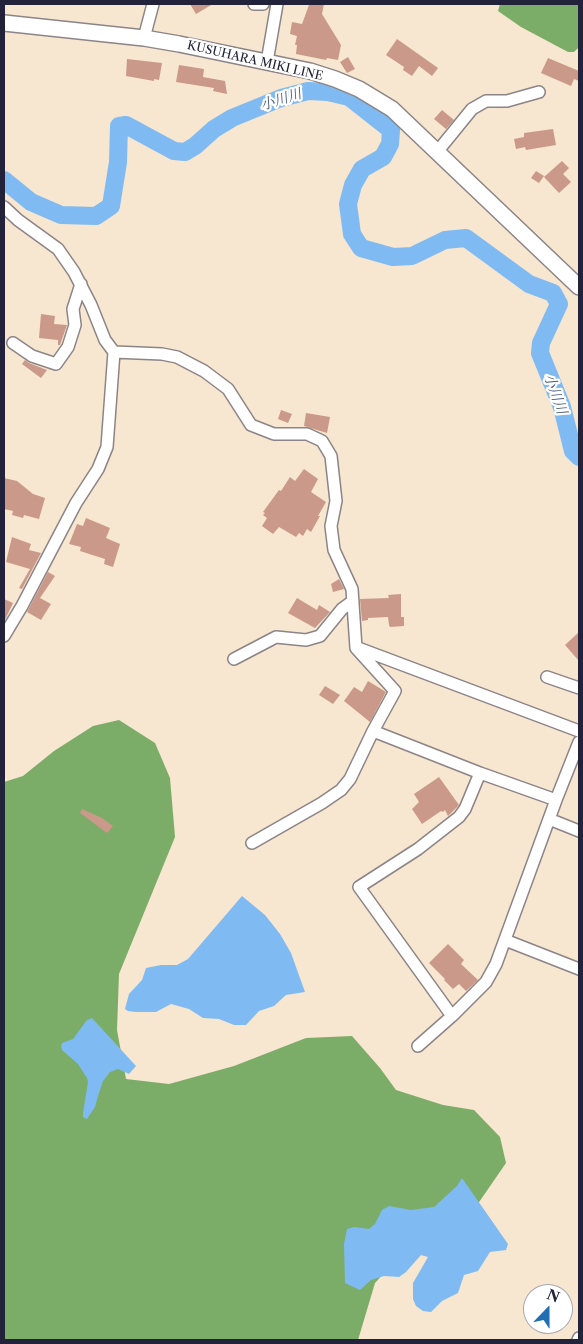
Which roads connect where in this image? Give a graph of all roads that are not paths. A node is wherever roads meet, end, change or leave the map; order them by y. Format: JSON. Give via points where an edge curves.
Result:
{"nodes":[{"id":1,"x":153,"y":4,"type":"edge"},
{"id":2,"x":254,"y":4,"type":"edge"},
{"id":3,"x":263,"y":4,"type":"edge"},
{"id":4,"x":277,"y":4,"type":"edge"},
{"id":5,"x":4,"y":23,"type":"edge"},
{"id":6,"x":144,"y":38,"type":"junction"},
{"id":7,"x":266,"y":62,"type":"junction"},
{"id":8,"x":538,"y":92,"type":"dead end"},
{"id":9,"x":438,"y":152,"type":"junction"},
{"id":10,"x":4,"y":207,"type":"edge"},
{"id":11,"x":80,"y":284,"type":"junction"},
{"id":12,"x":579,"y":287,"type":"edge"},
{"id":13,"x":13,"y":343,"type":"dead end"},
{"id":14,"x":114,"y":352,"type":"junction"},
{"id":15,"x":353,"y":601,"type":"junction"},
{"id":16,"x":4,"y":636,"type":"edge"},
{"id":17,"x":356,"y":648,"type":"junction"},
{"id":18,"x":234,"y":659,"type":"dead end"},
{"id":19,"x":547,"y":677,"type":"dead end"},
{"id":20,"x":579,"y":688,"type":"edge"},
{"id":21,"x":373,"y":731,"type":"junction"},
{"id":22,"x":579,"y":731,"type":"edge"},
{"id":23,"x":579,"y":742,"type":"edge"},
{"id":24,"x":480,"y":773,"type":"junction"},
{"id":25,"x":556,"y":800,"type":"junction"},
{"id":26,"x":549,"y":819,"type":"junction"},
{"id":27,"x":579,"y":830,"type":"edge"},
{"id":28,"x":252,"y":843,"type":"dead end"},
{"id":29,"x":505,"y":940,"type":"junction"},
{"id":30,"x":579,"y":969,"type":"edge"},
{"id":31,"x":452,"y":1016,"type":"junction"},
{"id":32,"x":418,"y":1046,"type":"dead end"}],
"edges":[{"from":1,"to":6,"type":"street"},
{"from":2,"to":3,"type":"street"},
{"from":4,"to":7,"type":"street"},
{"from":5,"to":6,"type":"main road","name":"KUSUHARA MIKI LINE"},
{"from":6,"to":7,"type":"main road","name":"KUSUHARA MIKI LINE"},
{"from":7,"to":9,"type":"main road","name":"KUSUHARA MIKI LINE","via":[[326,76],[359,90],[392,109]]},
{"from":8,"to":9,"type":"street","via":[[507,101],[486,101],[472,109]]},
{"from":9,"to":12,"type":"main road","name":"KUSUHARA MIKI LINE"},
{"from":10,"to":11,"type":"street","via":[[58,249]]},
{"from":11,"to":13,"type":"street","via":[[73,309],[75,325],[68,347],[56,364],[32,356]]},
{"from":11,"to":14,"type":"street","via":[[105,340]]},
{"from":14,"to":15,"type":"street","via":[[177,357],[228,389],[251,424],[274,434],[307,434],[322,441],[331,456],[336,501],[331,526],[334,550],[352,589]]},
{"from":14,"to":16,"type":"street","via":[[107,447],[98,469]]},
{"from":15,"to":17,"type":"street"},
{"from":15,"to":18,"type":"street","via":[[342,609],[320,636],[306,640],[276,637]]},
{"from":17,"to":21,"type":"street","via":[[396,691]]},
{"from":17,"to":22,"type":"street"},
{"from":19,"to":20,"type":"street"},
{"from":21,"to":24,"type":"street"},
{"from":21,"to":28,"type":"street","via":[[350,779],[341,790]]},
{"from":23,"to":25,"type":"street"},
{"from":24,"to":25,"type":"street"},
{"from":24,"to":31,"type":"street","via":[[459,817],[418,849],[359,887]]},
{"from":25,"to":26,"type":"street"},
{"from":26,"to":27,"type":"street"},
{"from":26,"to":29,"type":"street"},
{"from":29,"to":30,"type":"street"},
{"from":29,"to":31,"type":"street","via":[[486,982]]},
{"from":31,"to":32,"type":"street"}]}
